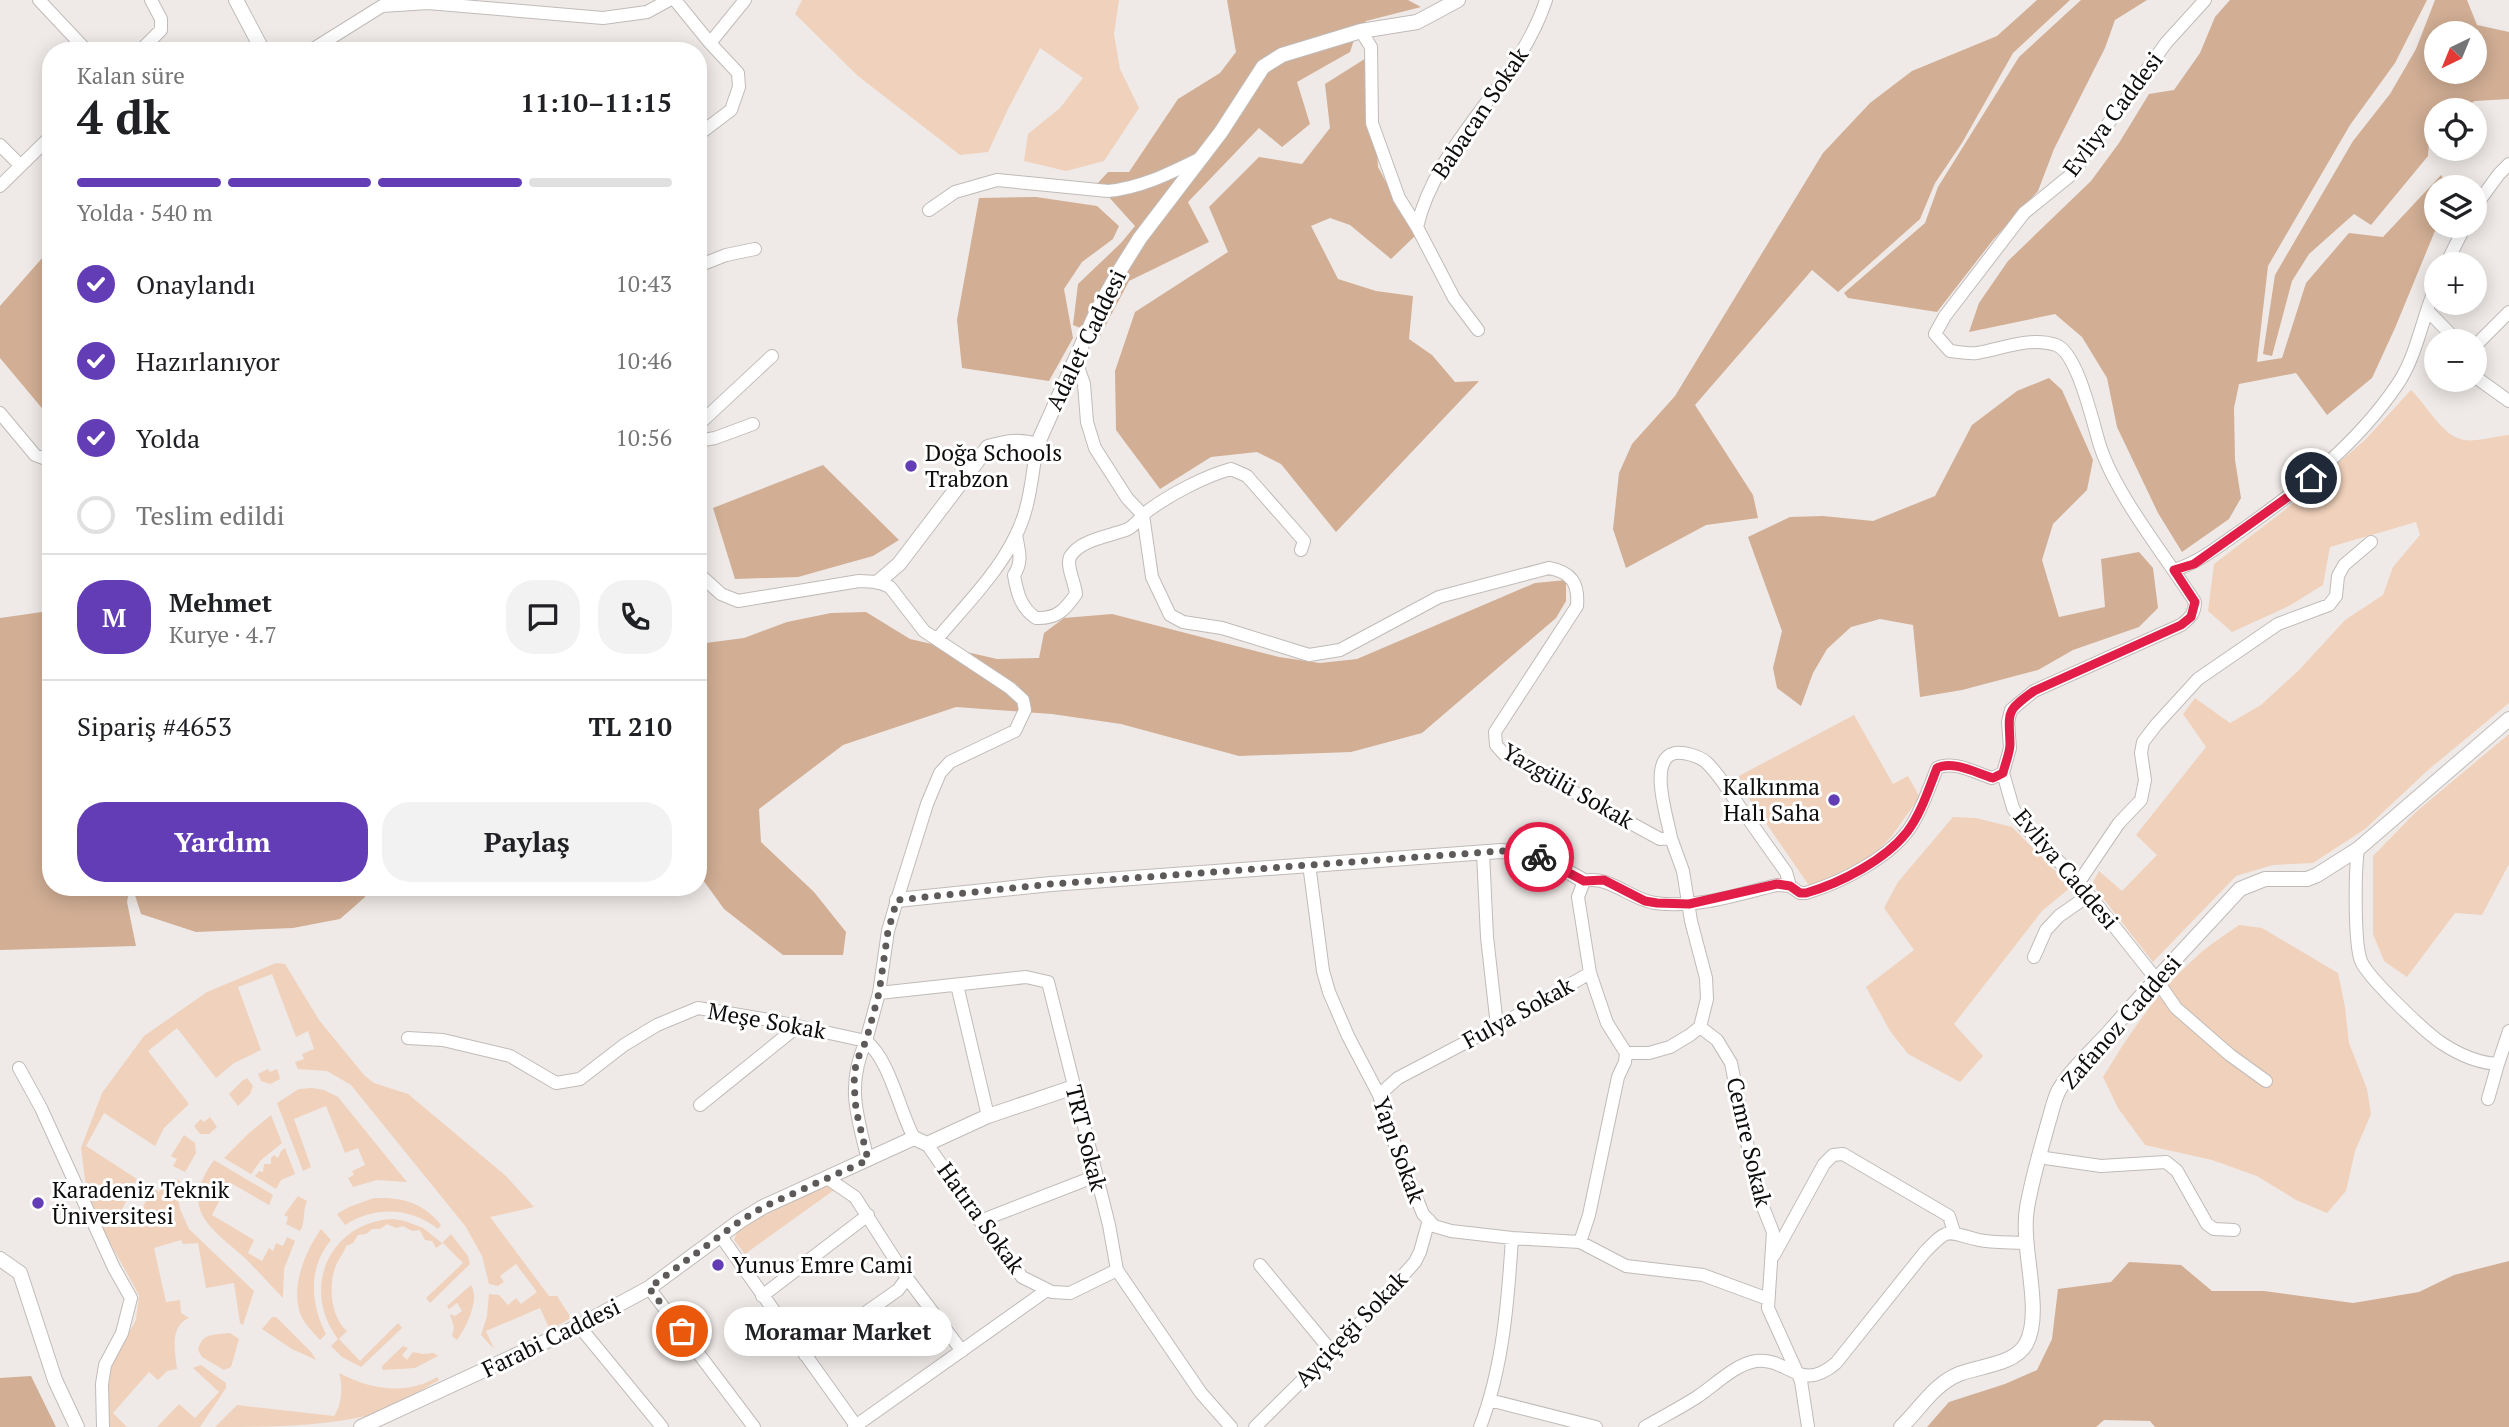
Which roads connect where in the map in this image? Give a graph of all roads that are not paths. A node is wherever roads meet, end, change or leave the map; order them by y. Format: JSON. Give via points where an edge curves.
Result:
{"nodes":[{"id":1,"x":40,"y":0,"type":"edge"},
{"id":2,"x":150,"y":0,"type":"edge"},
{"id":3,"x":236,"y":0,"type":"edge"},
{"id":4,"x":669,"y":0,"type":"edge"},
{"id":5,"x":675,"y":0,"type":"edge"},
{"id":6,"x":745,"y":0,"type":"edge"},
{"id":7,"x":1458,"y":0,"type":"edge"},
{"id":8,"x":1546,"y":0,"type":"edge"},
{"id":9,"x":2205,"y":0,"type":"edge"},
{"id":10,"x":427,"y":2,"type":"edge"},
{"id":11,"x":1361,"y":31,"type":"junction"},
{"id":12,"x":79,"y":42,"type":"edge"},
{"id":13,"x":149,"y":42,"type":"edge"},
{"id":14,"x":258,"y":42,"type":"edge"},
{"id":15,"x":324,"y":42,"type":"edge"},
{"id":16,"x":710,"y":43,"type":"junction"},
{"id":17,"x":707,"y":128,"type":"edge"},
{"id":18,"x":42,"y":144,"type":"edge"},
{"id":19,"x":0,"y":145,"type":"edge"},
{"id":20,"x":1203,"y":157,"type":"junction"},
{"id":21,"x":2509,"y":164,"type":"edge"},
{"id":22,"x":20,"y":165,"type":"junction"},
{"id":23,"x":0,"y":186,"type":"edge"},
{"id":24,"x":2487,"y":190,"type":"edge"},
{"id":25,"x":929,"y":210,"type":"dead end"},
{"id":26,"x":1417,"y":228,"type":"junction"},
{"id":27,"x":755,"y":249,"type":"dead end"},
{"id":28,"x":707,"y":262,"type":"edge"},
{"id":29,"x":2509,"y":312,"type":"edge"},
{"id":30,"x":2425,"y":315,"type":"edge"},
{"id":31,"x":2432,"y":315,"type":"edge"},
{"id":32,"x":2445,"y":329,"type":"edge"},
{"id":33,"x":1478,"y":330,"type":"dead end"},
{"id":34,"x":2487,"y":334,"type":"edge"},
{"id":35,"x":772,"y":356,"type":"dead end"},
{"id":36,"x":1076,"y":362,"type":"junction"},
{"id":37,"x":2487,"y":385,"type":"edge"},
{"id":38,"x":2509,"y":401,"type":"edge"},
{"id":39,"x":0,"y":413,"type":"edge"},
{"id":40,"x":707,"y":417,"type":"edge"},
{"id":41,"x":753,"y":424,"type":"dead end"},
{"id":42,"x":707,"y":440,"type":"edge"},
{"id":43,"x":1037,"y":445,"type":"junction"},
{"id":44,"x":42,"y":458,"type":"edge"},
{"id":45,"x":1143,"y":515,"type":"junction"},
{"id":46,"x":1016,"y":535,"type":"junction"},
{"id":47,"x":2371,"y":542,"type":"dead end"},
{"id":48,"x":1301,"y":550,"type":"dead end"},
{"id":49,"x":2174,"y":570,"type":"junction"},
{"id":50,"x":878,"y":582,"type":"junction"},
{"id":51,"x":707,"y":583,"type":"edge"},
{"id":52,"x":937,"y":639,"type":"junction"},
{"id":53,"x":2509,"y":719,"type":"edge"},
{"id":54,"x":2003,"y":773,"type":"junction"},
{"id":55,"x":1671,"y":838,"type":"junction"},
{"id":56,"x":2358,"y":849,"type":"junction"},
{"id":57,"x":1483,"y":853,"type":"junction"},
{"id":58,"x":1308,"y":864,"type":"junction"},
{"id":59,"x":1584,"y":881,"type":"junction"},
{"id":60,"x":2079,"y":882,"type":"junction"},
{"id":61,"x":1790,"y":886,"type":"junction"},
{"id":62,"x":2090,"y":895,"type":"junction"},
{"id":63,"x":897,"y":900,"type":"junction"},
{"id":64,"x":1689,"y":904,"type":"junction"},
{"id":65,"x":2034,"y":957,"type":"dead end"},
{"id":66,"x":1590,"y":973,"type":"junction"},
{"id":67,"x":2156,"y":979,"type":"junction"},
{"id":68,"x":957,"y":985,"type":"junction"},
{"id":69,"x":879,"y":993,"type":"junction"},
{"id":70,"x":798,"y":1026,"type":"junction"},
{"id":71,"x":1497,"y":1026,"type":"junction"},
{"id":72,"x":1700,"y":1027,"type":"junction"},
{"id":73,"x":2509,"y":1031,"type":"edge"},
{"id":74,"x":408,"y":1038,"type":"dead end"},
{"id":75,"x":866,"y":1041,"type":"junction"},
{"id":76,"x":1626,"y":1053,"type":"junction"},
{"id":77,"x":2498,"y":1064,"type":"junction"},
{"id":78,"x":19,"y":1068,"type":"dead end"},
{"id":79,"x":2266,"y":1081,"type":"dead end"},
{"id":80,"x":1074,"y":1087,"type":"junction"},
{"id":81,"x":1379,"y":1095,"type":"junction"},
{"id":82,"x":2488,"y":1099,"type":"dead end"},
{"id":83,"x":700,"y":1105,"type":"dead end"},
{"id":84,"x":988,"y":1116,"type":"junction"},
{"id":85,"x":921,"y":1141,"type":"junction"},
{"id":86,"x":2038,"y":1157,"type":"junction"},
{"id":87,"x":868,"y":1160,"type":"junction"},
{"id":88,"x":1096,"y":1176,"type":"junction"},
{"id":89,"x":827,"y":1178,"type":"junction"},
{"id":90,"x":868,"y":1215,"type":"junction"},
{"id":91,"x":1429,"y":1220,"type":"junction"},
{"id":92,"x":980,"y":1221,"type":"junction"},
{"id":93,"x":2234,"y":1230,"type":"dead end"},
{"id":94,"x":1954,"y":1232,"type":"junction"},
{"id":95,"x":720,"y":1235,"type":"junction"},
{"id":96,"x":1512,"y":1238,"type":"junction"},
{"id":97,"x":1580,"y":1242,"type":"junction"},
{"id":98,"x":2025,"y":1243,"type":"junction"},
{"id":99,"x":1773,"y":1257,"type":"junction"},
{"id":100,"x":0,"y":1259,"type":"edge"},
{"id":101,"x":1260,"y":1265,"type":"dead end"},
{"id":102,"x":1117,"y":1270,"type":"junction"},
{"id":103,"x":907,"y":1278,"type":"junction"},
{"id":104,"x":649,"y":1288,"type":"junction"},
{"id":105,"x":1047,"y":1290,"type":"junction"},
{"id":106,"x":762,"y":1296,"type":"junction"},
{"id":107,"x":1768,"y":1299,"type":"junction"},
{"id":108,"x":579,"y":1326,"type":"junction"},
{"id":109,"x":962,"y":1351,"type":"junction"},
{"id":110,"x":1332,"y":1352,"type":"junction"},
{"id":111,"x":805,"y":1355,"type":"junction"},
{"id":112,"x":1798,"y":1375,"type":"junction"},
{"id":113,"x":1489,"y":1400,"type":"junction"},
{"id":114,"x":856,"y":1426,"type":"edge"},
{"id":115,"x":77,"y":1427,"type":"edge"},
{"id":116,"x":103,"y":1427,"type":"edge"},
{"id":117,"x":361,"y":1427,"type":"edge"},
{"id":118,"x":662,"y":1427,"type":"edge"},
{"id":119,"x":754,"y":1427,"type":"edge"},
{"id":120,"x":1231,"y":1427,"type":"edge"},
{"id":121,"x":1255,"y":1427,"type":"edge"},
{"id":122,"x":1480,"y":1427,"type":"edge"},
{"id":123,"x":1596,"y":1427,"type":"edge"},
{"id":124,"x":1645,"y":1427,"type":"edge"},
{"id":125,"x":1808,"y":1427,"type":"edge"},
{"id":126,"x":1901,"y":1427,"type":"edge"}],
"edges":[{"from":1,"to":12,"type":"street"},
{"from":2,"to":13,"type":"street","via":[[161,30]]},
{"from":3,"to":14,"type":"street"},
{"from":4,"to":10,"type":"street","via":[[647,12],[603,18]]},
{"from":5,"to":16,"type":"street"},
{"from":6,"to":16,"type":"street"},
{"from":7,"to":11,"type":"street","name":"Adalet Caddesi","via":[[1417,22]]},
{"from":8,"to":26,"type":"street","name":"Babacan Sokak","via":[[1540,20],[1507,75],[1430,187]]},
{"from":9,"to":49,"type":"street","name":"Evliya Caddesi","via":[[2166,43],[2072,174],[2009,232],[1935,334],[1950,351],[1974,354],[2038,341],[2067,352],[2116,481]]},
{"from":10,"to":15,"type":"street","via":[[382,6]]},
{"from":11,"to":20,"type":"street","name":"Adalet Caddesi","via":[[1282,55],[1263,67]]},
{"from":11,"to":26,"type":"street","via":[[1371,47],[1372,123],[1399,198]]},
{"from":16,"to":17,"type":"street","via":[[738,73],[739,87],[731,110]]},
{"from":18,"to":22,"type":"street"},
{"from":19,"to":22,"type":"street"},
{"from":20,"to":25,"type":"street","via":[[1124,190],[997,180],[955,192]]},
{"from":20,"to":36,"type":"street","name":"Adalet Caddesi","via":[[1120,270]]},
{"from":21,"to":24,"type":"street"},
{"from":22,"to":23,"type":"street"},
{"from":26,"to":33,"type":"street","via":[[1454,298]]},
{"from":27,"to":28,"type":"street"},
{"from":29,"to":34,"type":"street"},
{"from":30,"to":49,"type":"street","via":[[2398,384],[2329,462],[2194,564]]},
{"from":31,"to":32,"type":"street"},
{"from":35,"to":40,"type":"street"},
{"from":36,"to":43,"type":"street","name":"Adalet Caddesi"},
{"from":36,"to":45,"type":"street","via":[[1095,448],[1126,498]]},
{"from":37,"to":38,"type":"street"},
{"from":39,"to":44,"type":"street"},
{"from":41,"to":42,"type":"street"},
{"from":43,"to":46,"type":"street","via":[[1028,501]]},
{"from":43,"to":50,"type":"street","via":[[1015,441],[988,447],[899,564]]},
{"from":45,"to":46,"type":"street","via":[[1128,529],[1079,547],[1071,555],[1068,564],[1076,594],[1058,616],[1048,619],[1036,618],[1021,603],[1014,575],[1021,557]]},
{"from":45,"to":48,"type":"street","via":[[1231,468],[1247,476],[1304,541]]},
{"from":45,"to":55,"type":"street","name":"Yazgülü Sokak","via":[[1152,577],[1170,614],[1183,622],[1222,628],[1309,655],[1340,650],[1439,597],[1549,568],[1563,571],[1573,579],[1577,606],[1495,732],[1496,745],[1504,754],[1660,839]]},
{"from":46,"to":52,"type":"street"},
{"from":47,"to":60,"type":"street","via":[[2344,565],[2337,576],[2336,596],[2329,604],[2278,624],[2198,679],[2156,726],[2143,742],[2141,800],[2119,823]]},
{"from":49,"to":54,"type":"street","name":"Evliya Caddesi","via":[[2195,602],[2191,617],[2021,701],[2011,710],[2010,748]]},
{"from":50,"to":51,"type":"street","via":[[859,581],[738,601]]},
{"from":50,"to":52,"type":"street","via":[[890,587],[924,631]]},
{"from":52,"to":63,"type":"street","via":[[1010,688],[1023,700],[1025,710],[1015,731],[950,762],[940,773]]},
{"from":53,"to":56,"type":"street","name":"Zafanoz Caddesi"},
{"from":54,"to":60,"type":"street","name":"Evliya Caddesi","via":[[2013,808],[2024,825]]},
{"from":54,"to":61,"type":"street","via":[[1993,778],[1952,765],[1937,768],[1906,834],[1872,863],[1814,890],[1800,893]]},
{"from":55,"to":61,"type":"street","name":"Yazgülü Sokak","via":[[1661,776],[1663,762],[1680,752],[1704,760],[1718,776],[1786,872]]},
{"from":55,"to":64,"type":"street"},
{"from":56,"to":67,"type":"street","name":"Zafanoz Caddesi","via":[[2307,879],[2264,879],[2240,889]]},
{"from":56,"to":77,"type":"street","via":[[2355,869],[2361,962],[2442,1044],[2483,1063]]},
{"from":57,"to":58,"type":"street"},
{"from":57,"to":59,"type":"street","via":[[1531,854]]},
{"from":57,"to":71,"type":"street"},
{"from":58,"to":63,"type":"street"},
{"from":58,"to":81,"type":"street","name":"Yapı Sokak","via":[[1329,992]]},
{"from":59,"to":64,"type":"street","via":[[1604,880],[1645,901]]},
{"from":59,"to":66,"type":"street","name":"Fulya Sokak","via":[[1578,897],[1579,915]]},
{"from":60,"to":62,"type":"street","name":"Evliya Caddesi"},
{"from":61,"to":64,"type":"street","via":[[1777,884]]},
{"from":62,"to":65,"type":"street","via":[[2046,930]]},
{"from":62,"to":67,"type":"street","name":"Evliya Caddesi"},
{"from":63,"to":69,"type":"street"},
{"from":64,"to":72,"type":"street","via":[[1706,978],[1707,999]]},
{"from":66,"to":71,"type":"street","name":"Fulya Sokak"},
{"from":66,"to":76,"type":"street","via":[[1607,1023]]},
{"from":67,"to":79,"type":"street","name":"Evliya Caddesi","via":[[2176,1007]]},
{"from":67,"to":86,"type":"street","name":"Zafanoz Caddesi","via":[[2059,1091]]},
{"from":68,"to":69,"type":"street","name":"TRT Sokak"},
{"from":68,"to":80,"type":"street","name":"TRT Sokak","via":[[1026,977],[1048,982]]},
{"from":68,"to":84,"type":"street"},
{"from":69,"to":75,"type":"street"},
{"from":70,"to":74,"type":"street","name":"Meşe Sokak","via":[[698,1008],[657,1025],[580,1079],[556,1083],[510,1056],[443,1040]]},
{"from":70,"to":75,"type":"street","name":"Meşe Sokak"},
{"from":70,"to":83,"type":"street"},
{"from":71,"to":81,"type":"street","name":"Fulya Sokak","via":[[1398,1079]]},
{"from":72,"to":76,"type":"street","via":[[1671,1047]]},
{"from":72,"to":99,"type":"street","name":"Cemre Sokak","via":[[1717,1040],[1731,1063],[1757,1192],[1773,1232]]},
{"from":73,"to":77,"type":"street"},
{"from":75,"to":85,"type":"street"},
{"from":75,"to":87,"type":"street","via":[[856,1062],[854,1083]]},
{"from":76,"to":97,"type":"street"},
{"from":77,"to":82,"type":"street"},
{"from":78,"to":116,"type":"street","via":[[131,1298],[122,1333],[105,1365]]},
{"from":80,"to":84,"type":"street","name":"Farabi Caddesi"},
{"from":80,"to":88,"type":"street","name":"TRT Sokak"},
{"from":81,"to":91,"type":"street","name":"Yapı Sokak","via":[[1396,1148]]},
{"from":84,"to":85,"type":"street","name":"Farabi Caddesi"},
{"from":85,"to":87,"type":"street","name":"Farabi Caddesi"},
{"from":85,"to":92,"type":"street","name":"Hatıra Sokak"},
{"from":86,"to":93,"type":"street","via":[[2101,1166],[2166,1162],[2177,1171],[2207,1224]]},
{"from":86,"to":98,"type":"street","name":"Zafanoz Caddesi","via":[[2025,1219]]},
{"from":87,"to":89,"type":"street","name":"Farabi Caddesi"},
{"from":88,"to":92,"type":"street"},
{"from":88,"to":102,"type":"street","name":"TRT Sokak"},
{"from":89,"to":90,"type":"street","via":[[855,1197]]},
{"from":89,"to":95,"type":"street","name":"Farabi Caddesi","via":[[763,1207]]},
{"from":90,"to":103,"type":"street"},
{"from":90,"to":106,"type":"street"},
{"from":91,"to":96,"type":"street","name":"Yapı Sokak","via":[[1451,1231]]},
{"from":91,"to":110,"type":"street","name":"Ayçiçeği Sokak","via":[[1415,1262]]},
{"from":92,"to":105,"type":"street","name":"Hatıra Sokak","via":[[1022,1278]]},
{"from":94,"to":98,"type":"street","via":[[1978,1240]]},
{"from":94,"to":99,"type":"street","via":[[1950,1216],[1843,1154],[1833,1155]]},
{"from":94,"to":112,"type":"street","via":[[1940,1237],[1924,1253],[1836,1363],[1817,1375]]},
{"from":95,"to":104,"type":"street","name":"Farabi Caddesi"},
{"from":95,"to":106,"type":"street"},
{"from":96,"to":97,"type":"street","name":"Yapı Sokak"},
{"from":96,"to":113,"type":"street","via":[[1503,1334]]},
{"from":97,"to":107,"type":"street","name":"Yapı Sokak","via":[[1626,1266],[1703,1275]]},
{"from":98,"to":126,"type":"street","name":"Zafanoz Caddesi","via":[[2032,1296],[2030,1334],[2024,1347],[1939,1386]]},
{"from":99,"to":107,"type":"street","name":"Cemre Sokak"},
{"from":100,"to":115,"type":"street","via":[[20,1273],[55,1380]]},
{"from":101,"to":110,"type":"street"},
{"from":102,"to":105,"type":"street","name":"Hatıra Sokak","via":[[1070,1293]]},
{"from":102,"to":120,"type":"street","name":"TRT Sokak","via":[[1201,1393]]},
{"from":103,"to":109,"type":"street"},
{"from":103,"to":111,"type":"street","via":[[898,1290]]},
{"from":104,"to":108,"type":"street","name":"Farabi Caddesi"},
{"from":104,"to":119,"type":"street"},
{"from":105,"to":109,"type":"street"},
{"from":106,"to":111,"type":"street"},
{"from":107,"to":112,"type":"street","name":"Cemre Sokak","via":[[1770,1315]]},
{"from":108,"to":117,"type":"street","name":"Farabi Caddesi"},
{"from":108,"to":118,"type":"street"},
{"from":109,"to":114,"type":"street"},
{"from":110,"to":121,"type":"street","name":"Ayçiçeği Sokak"},
{"from":111,"to":114,"type":"street"},
{"from":112,"to":124,"type":"street","via":[[1759,1360],[1746,1363]]},
{"from":112,"to":125,"type":"street","name":"Cemre Sokak"},
{"from":113,"to":122,"type":"street"},
{"from":113,"to":123,"type":"street"}]}
